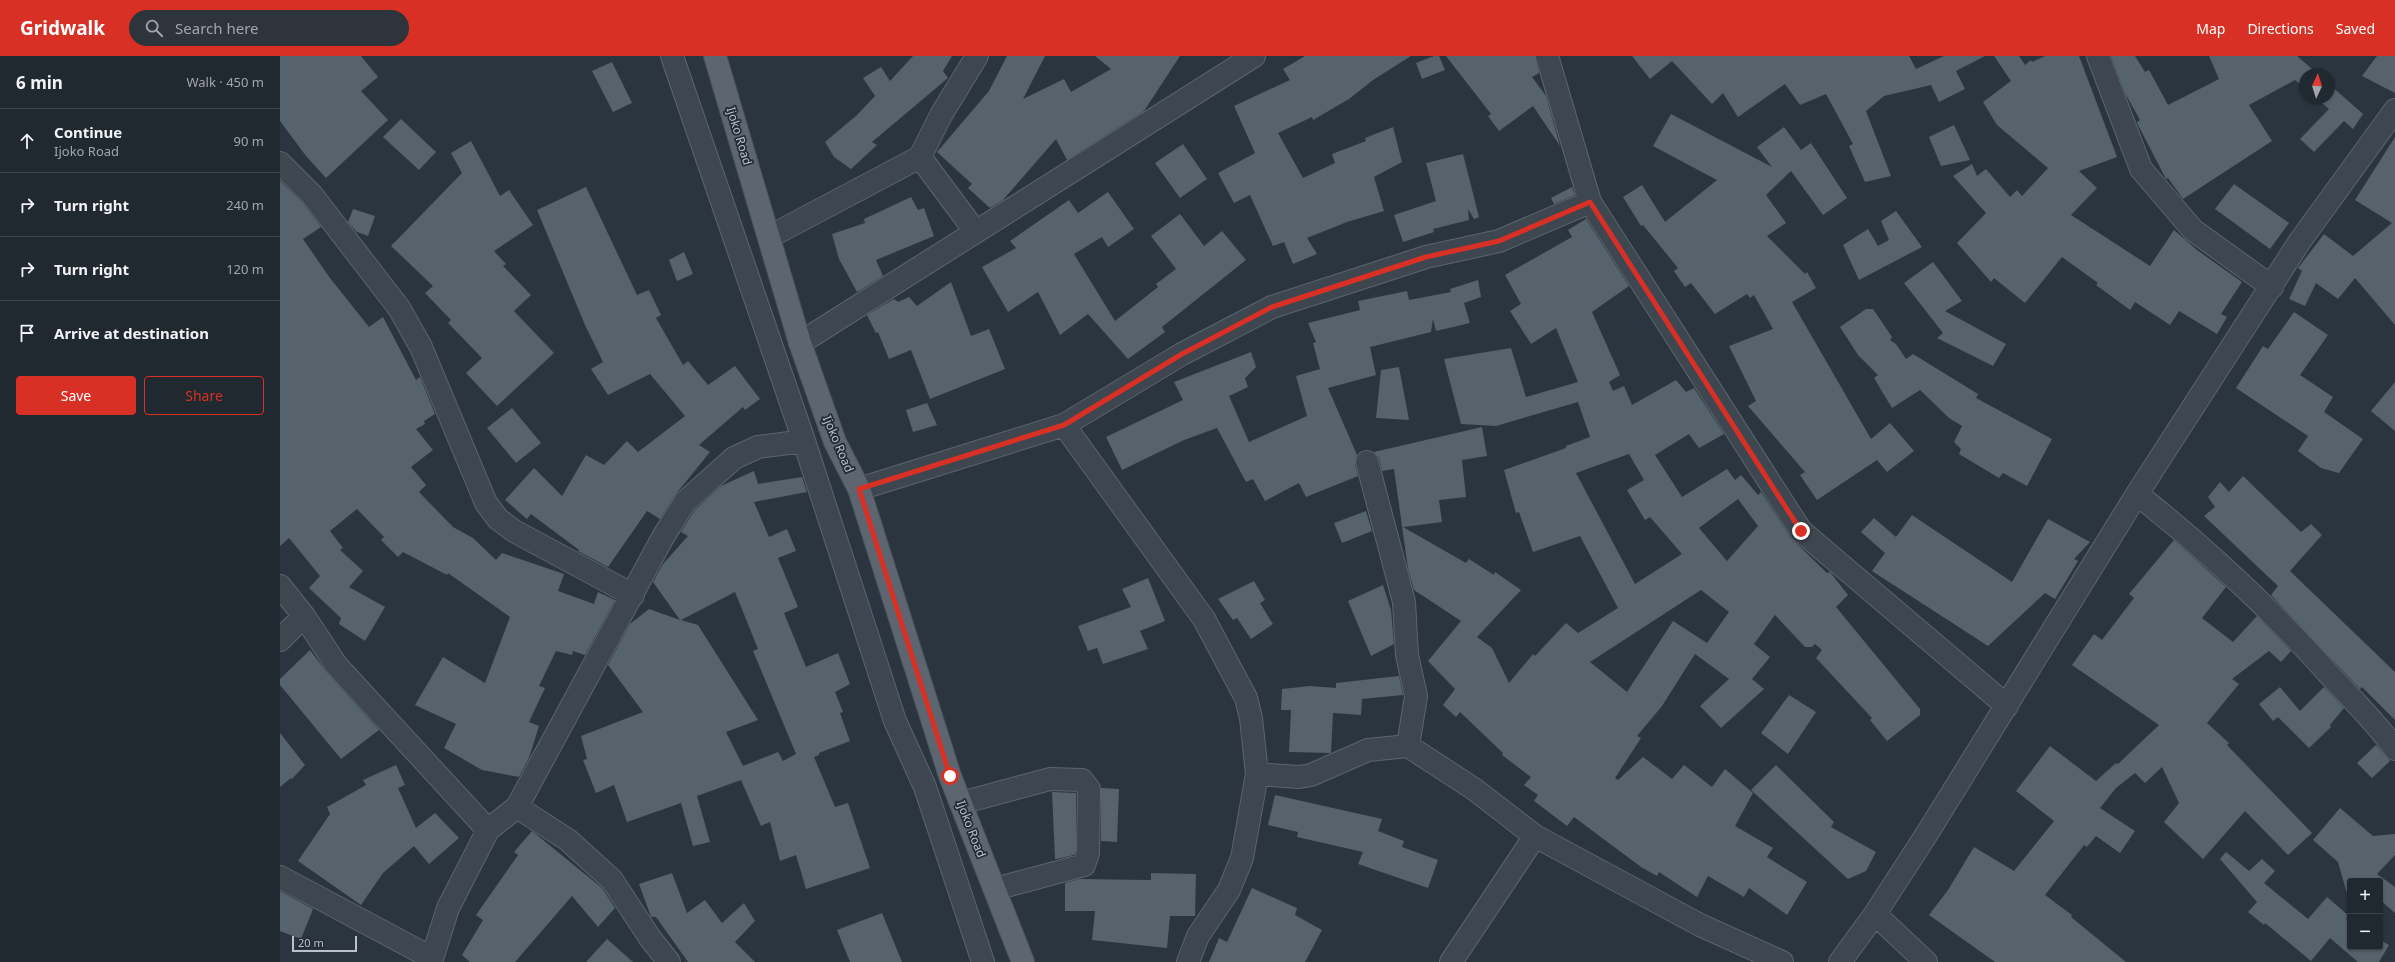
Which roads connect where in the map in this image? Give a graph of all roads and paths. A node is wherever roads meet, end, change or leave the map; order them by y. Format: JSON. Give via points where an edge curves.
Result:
{"nodes":[{"id":1,"x":672,"y":56,"type":"edge"},
{"id":2,"x":715,"y":56,"type":"edge"},
{"id":3,"x":977,"y":56,"type":"edge"},
{"id":4,"x":1254,"y":56,"type":"edge"},
{"id":5,"x":1547,"y":56,"type":"edge"},
{"id":6,"x":2098,"y":56,"type":"edge"},
{"id":7,"x":2395,"y":110,"type":"edge"},
{"id":8,"x":920,"y":157,"type":"junction"},
{"id":9,"x":280,"y":163,"type":"edge"},
{"id":10,"x":1590,"y":202,"type":"junction"},
{"id":11,"x":975,"y":231,"type":"junction"},
{"id":12,"x":769,"y":237,"type":"junction"},
{"id":13,"x":2272,"y":287,"type":"junction"},
{"id":14,"x":800,"y":343,"type":"junction"},
{"id":15,"x":1064,"y":425,"type":"junction"},
{"id":16,"x":804,"y":441,"type":"junction"},
{"id":17,"x":1367,"y":462,"type":"dead end"},
{"id":18,"x":859,"y":489,"type":"junction"},
{"id":19,"x":2137,"y":494,"type":"junction"},
{"id":20,"x":280,"y":586,"type":"edge"},
{"id":21,"x":633,"y":595,"type":"junction"},
{"id":22,"x":304,"y":616,"type":"junction"},
{"id":23,"x":280,"y":640,"type":"edge"},
{"id":24,"x":2007,"y":706,"type":"junction"},
{"id":25,"x":1408,"y":746,"type":"junction"},
{"id":26,"x":2395,"y":749,"type":"edge"},
{"id":27,"x":1257,"y":774,"type":"junction"},
{"id":28,"x":961,"y":803,"type":"junction"},
{"id":29,"x":517,"y":807,"type":"junction"},
{"id":30,"x":488,"y":830,"type":"junction"},
{"id":31,"x":1535,"y":836,"type":"junction"},
{"id":32,"x":280,"y":877,"type":"edge"},
{"id":33,"x":995,"y":889,"type":"junction"},
{"id":34,"x":1875,"y":914,"type":"junction"},
{"id":35,"x":432,"y":960,"type":"edge"},
{"id":36,"x":669,"y":962,"type":"edge"},
{"id":37,"x":983,"y":962,"type":"edge"},
{"id":38,"x":1023,"y":962,"type":"edge"},
{"id":39,"x":1188,"y":962,"type":"edge"},
{"id":40,"x":1451,"y":962,"type":"edge"},
{"id":41,"x":1782,"y":962,"type":"edge"},
{"id":42,"x":1840,"y":962,"type":"edge"},
{"id":43,"x":1926,"y":962,"type":"edge"}],
"edges":[{"from":1,"to":16,"type":"street"},
{"from":2,"to":12,"type":"main road","name":"Ijoko Road"},
{"from":3,"to":8,"type":"street","via":[[941,115]]},
{"from":4,"to":11,"type":"street"},
{"from":5,"to":10,"type":"street"},
{"from":6,"to":13,"type":"street","via":[[2141,169],[2193,230]]},
{"from":7,"to":13,"type":"street","via":[[2300,240]]},
{"from":8,"to":11,"type":"street"},
{"from":8,"to":12,"type":"street"},
{"from":9,"to":21,"type":"street","via":[[312,195],[399,308],[421,347],[486,503],[498,519],[514,531]]},
{"from":10,"to":15,"type":"street","via":[[1499,241],[1426,257],[1272,307],[1182,354]]},
{"from":10,"to":24,"type":"street","via":[[1801,531]]},
{"from":11,"to":14,"type":"street"},
{"from":12,"to":14,"type":"main road","name":"Ijoko Road"},
{"from":13,"to":19,"type":"street"},
{"from":14,"to":18,"type":"main road","name":"Ijoko Road","via":[[835,442]]},
{"from":15,"to":18,"type":"street"},
{"from":15,"to":27,"type":"street","via":[[1204,619],[1246,698],[1251,718]]},
{"from":16,"to":21,"type":"street","via":[[758,447],[734,458],[685,502],[663,537]]},
{"from":16,"to":37,"type":"street","via":[[895,721],[925,787]]},
{"from":17,"to":25,"type":"street","via":[[1404,602],[1407,655],[1416,696]]},
{"from":18,"to":28,"type":"main road","name":"Ijoko Road"},
{"from":19,"to":24,"type":"street"},
{"from":19,"to":26,"type":"street","via":[[2188,535],[2258,599],[2318,661]]},
{"from":20,"to":22,"type":"street"},
{"from":21,"to":29,"type":"street"},
{"from":22,"to":23,"type":"street"},
{"from":22,"to":30,"type":"street","via":[[337,666]]},
{"from":24,"to":34,"type":"street"},
{"from":25,"to":27,"type":"street","via":[[1368,750],[1311,775],[1299,777]]},
{"from":25,"to":31,"type":"street","via":[[1474,789]]},
{"from":27,"to":39,"type":"street","via":[[1242,858],[1229,890],[1198,936]]},
{"from":28,"to":33,"type":"main road","name":"Ijoko Road"},
{"from":28,"to":33,"type":"street","via":[[1050,779],[1082,780],[1089,789],[1088,853],[1084,865]]},
{"from":29,"to":30,"type":"street"},
{"from":29,"to":36,"type":"street","via":[[568,840],[606,874]]},
{"from":30,"to":35,"type":"street","via":[[448,908]]},
{"from":31,"to":40,"type":"street"},
{"from":31,"to":41,"type":"street","via":[[1700,925]]},
{"from":32,"to":35,"type":"street"},
{"from":33,"to":38,"type":"main road","name":"Ijoko Road"},
{"from":34,"to":42,"type":"street"},
{"from":34,"to":43,"type":"street"}]}
